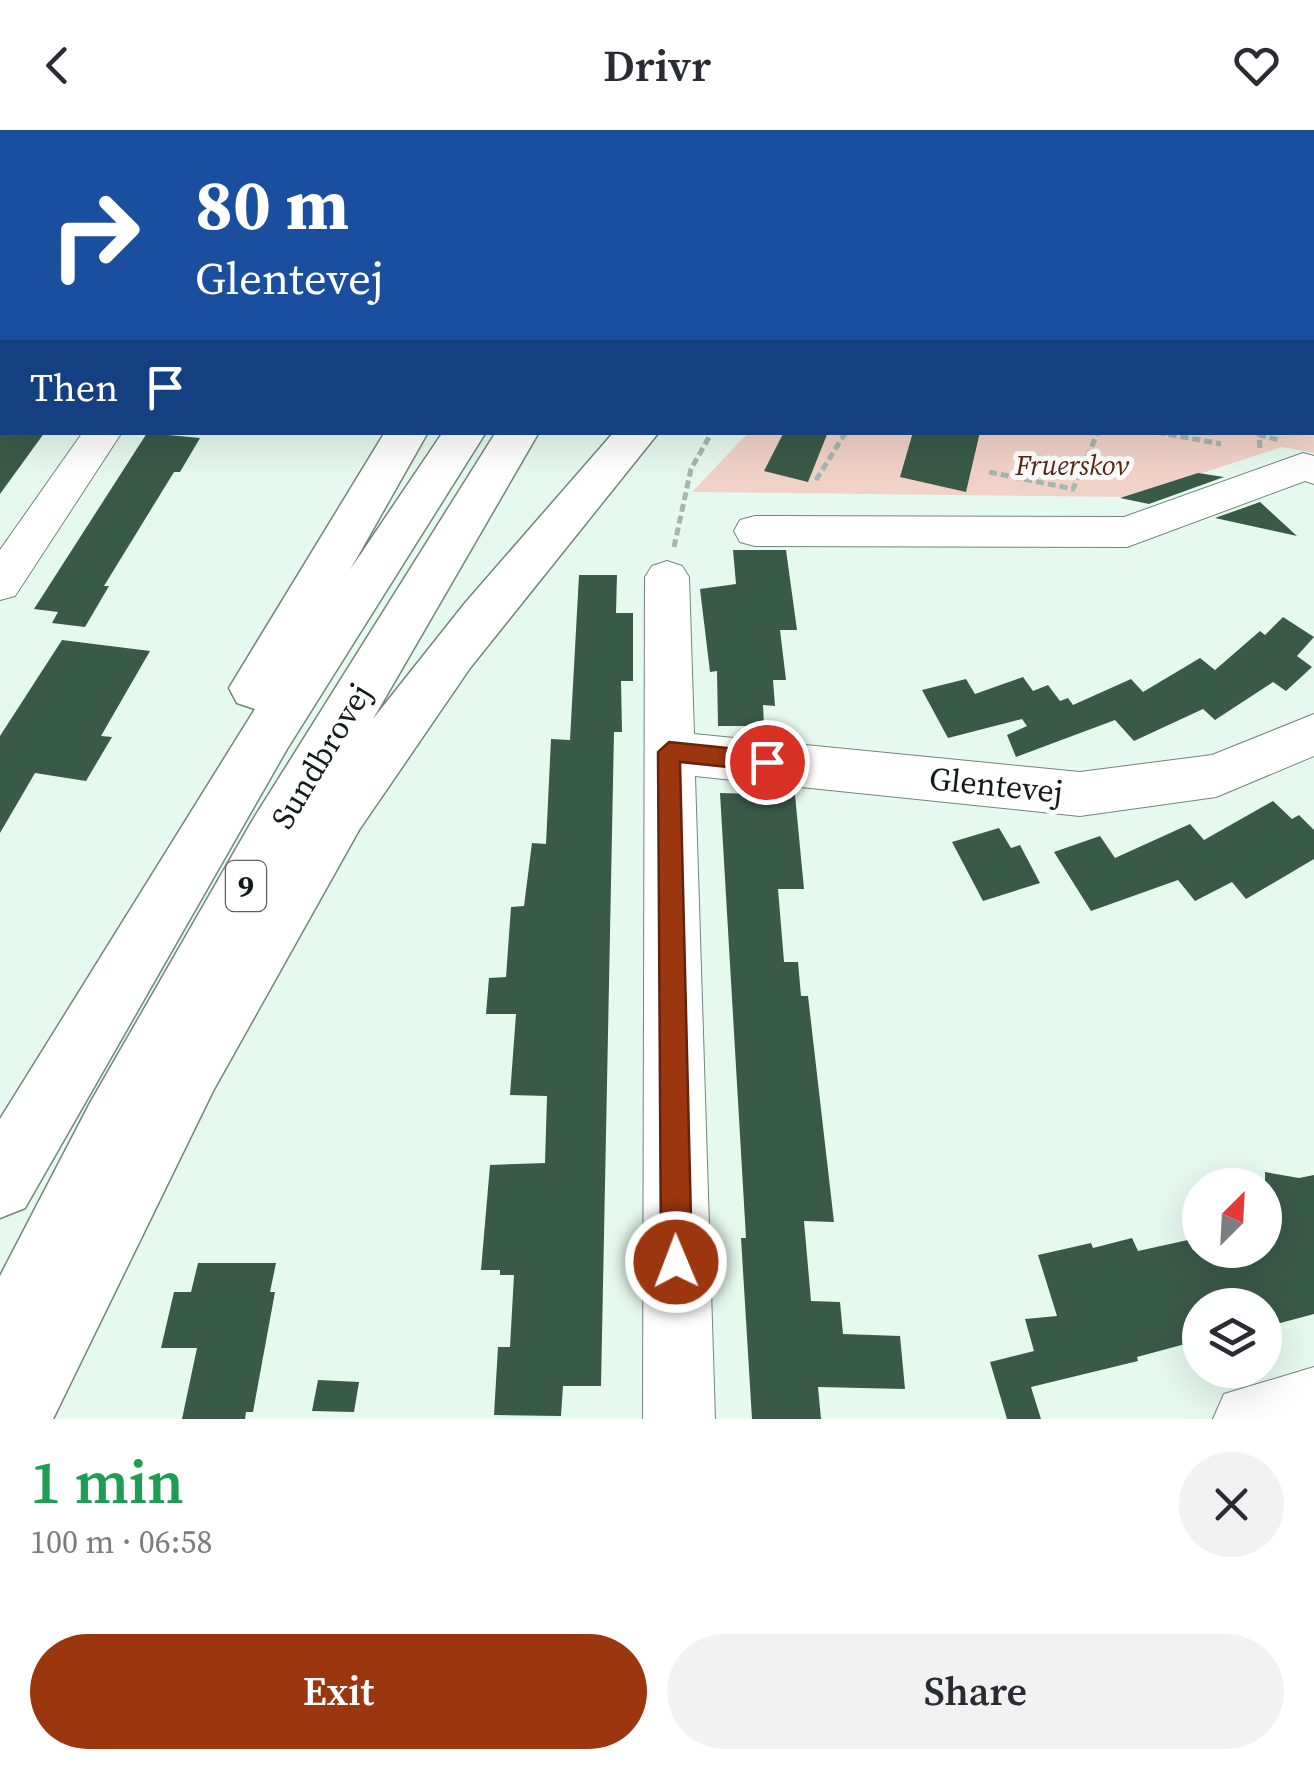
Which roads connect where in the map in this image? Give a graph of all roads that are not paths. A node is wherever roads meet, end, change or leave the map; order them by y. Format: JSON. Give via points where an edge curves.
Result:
{"nodes":[{"id":1,"x":101,"y":435,"type":"edge"},
{"id":2,"x":404,"y":435,"type":"edge"},
{"id":3,"x":463,"y":435,"type":"edge"},
{"id":4,"x":516,"y":435,"type":"edge"},
{"id":5,"x":635,"y":435,"type":"edge"},
{"id":6,"x":1314,"y":470,"type":"edge"},
{"id":7,"x":755,"y":531,"type":"dead end"},
{"id":8,"x":668,"y":577,"type":"road end"},
{"id":9,"x":0,"y":584,"type":"edge"},
{"id":10,"x":1314,"y":734,"type":"edge"},
{"id":11,"x":669,"y":752,"type":"junction"},
{"id":12,"x":0,"y":1123,"type":"edge"},
{"id":13,"x":0,"y":1183,"type":"edge"},
{"id":14,"x":0,"y":1354,"type":"edge"},
{"id":15,"x":1314,"y":1402,"type":"edge"},
{"id":16,"x":12,"y":1419,"type":"edge"},
{"id":17,"x":679,"y":1419,"type":"edge"},
{"id":18,"x":1248,"y":1419,"type":"edge"}],
"edges":[{"from":1,"to":9,"type":"street"},
{"from":2,"to":12,"type":"main road"},
{"from":3,"to":13,"type":"main road","name":"Sundbrovej","number":"9","via":[[268,733]]},
{"from":4,"to":14,"type":"main road","name":"Sundbrovej","number":"9","via":[[272,839],[114,1127]]},
{"from":5,"to":16,"type":"main road","via":[[448,659],[290,895],[184,1080]]},
{"from":6,"to":7,"type":"street","via":[[1303,467],[1127,532]]},
{"from":8,"to":11,"type":"street"},
{"from":10,"to":11,"type":"street","name":"Glentevej","via":[[1216,776],[1080,794]]},
{"from":11,"to":17,"type":"street"},
{"from":15,"to":18,"type":"street"}]}
